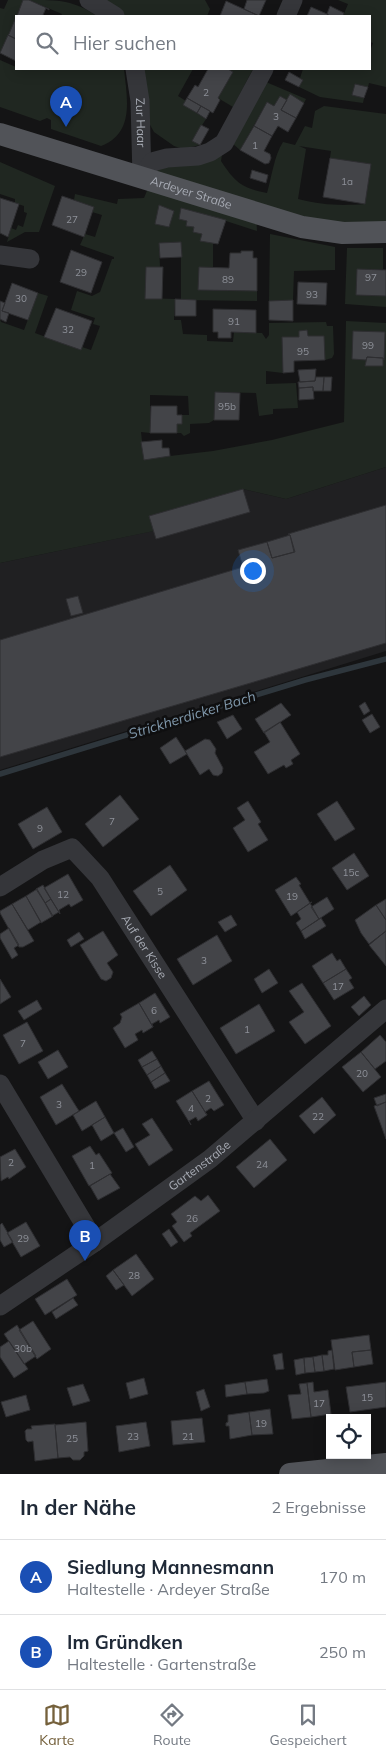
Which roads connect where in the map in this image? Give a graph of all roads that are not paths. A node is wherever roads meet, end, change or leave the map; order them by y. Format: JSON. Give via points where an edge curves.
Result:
{"nodes":[{"id":1,"x":90,"y":0,"type":"edge"},
{"id":2,"x":293,"y":0,"type":"edge"},
{"id":3,"x":113,"y":15,"type":"edge"},
{"id":4,"x":286,"y":15,"type":"edge"},
{"id":5,"x":135,"y":70,"type":"edge"},
{"id":6,"x":263,"y":70,"type":"edge"},
{"id":7,"x":0,"y":134,"type":"edge"},
{"id":8,"x":142,"y":177,"type":"junction"},
{"id":9,"x":386,"y":232,"type":"edge"},
{"id":10,"x":0,"y":255,"type":"edge"},
{"id":11,"x":30,"y":258,"type":"dead end"},
{"id":12,"x":0,"y":888,"type":"edge"},
{"id":13,"x":386,"y":1009,"type":"edge"},
{"id":14,"x":0,"y":1084,"type":"edge"},
{"id":15,"x":256,"y":1121,"type":"junction"},
{"id":16,"x":95,"y":1242,"type":"junction"},
{"id":17,"x":0,"y":1306,"type":"edge"},
{"id":18,"x":386,"y":1464,"type":"edge"},
{"id":19,"x":290,"y":1474,"type":"edge"}],
"edges":[{"from":1,"to":3,"type":"street"},
{"from":2,"to":4,"type":"street"},
{"from":5,"to":8,"type":"street","name":"Zur Haar","via":[[140,101]]},
{"from":6,"to":8,"type":"street","via":[[224,143],[198,156],[152,162]]},
{"from":7,"to":8,"type":"main road","name":"Ardeyer Straße"},
{"from":8,"to":9,"type":"main road","name":"Ardeyer Straße","via":[[302,227],[344,233]]},
{"from":10,"to":11,"type":"street"},
{"from":12,"to":15,"type":"street","name":"Auf der Kisse","via":[[43,860],[72,848],[100,878]]},
{"from":13,"to":15,"type":"street","name":"Gartenstraße"},
{"from":14,"to":16,"type":"street"},
{"from":15,"to":16,"type":"street","name":"Gartenstraße","via":[[210,1159]]},
{"from":16,"to":17,"type":"street","name":"Gartenstraße"},
{"from":18,"to":19,"type":"main road"}]}
